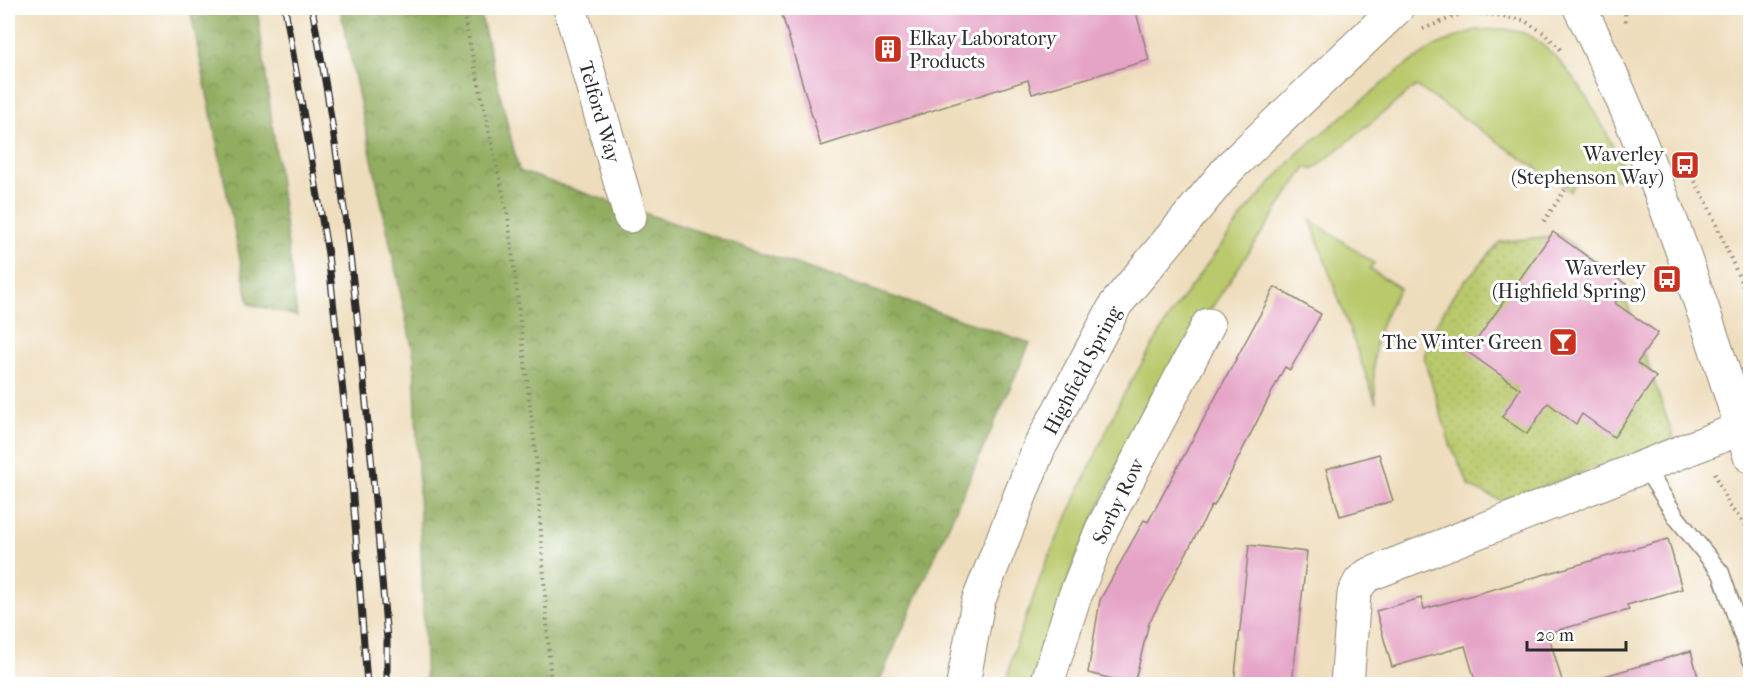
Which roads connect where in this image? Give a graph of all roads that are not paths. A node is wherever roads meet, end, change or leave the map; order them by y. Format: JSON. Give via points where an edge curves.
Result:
{"nodes":[{"id":1,"x":570,"y":8,"type":"edge"},
{"id":2,"x":1580,"y":8,"type":"edge"},
{"id":3,"x":1406,"y":20,"type":"edge"},
{"id":4,"x":630,"y":216,"type":"dead end"},
{"id":5,"x":1208,"y":325,"type":"dead end"},
{"id":6,"x":1746,"y":442,"type":"edge"},
{"id":7,"x":1644,"y":466,"type":"junction"},
{"id":8,"x":1750,"y":658,"type":"edge"},
{"id":9,"x":963,"y":684,"type":"edge"},
{"id":10,"x":1047,"y":684,"type":"edge"},
{"id":11,"x":1347,"y":684,"type":"edge"}],
"edges":[{"from":1,"to":4,"type":"street","name":"Telford Way"},
{"from":2,"to":6,"type":"street","via":[[1656,175]]},
{"from":3,"to":9,"type":"street","name":"Highfield Spring","via":[[1230,167],[1116,304],[1039,448],[978,602]]},
{"from":5,"to":10,"type":"street","name":"Sorby Row","via":[[1102,529],[1073,601]]},
{"from":6,"to":7,"type":"street"},
{"from":7,"to":8,"type":"lane","via":[[1677,518],[1721,573]]},
{"from":7,"to":11,"type":"street","via":[[1368,575],[1354,594]]}]}
